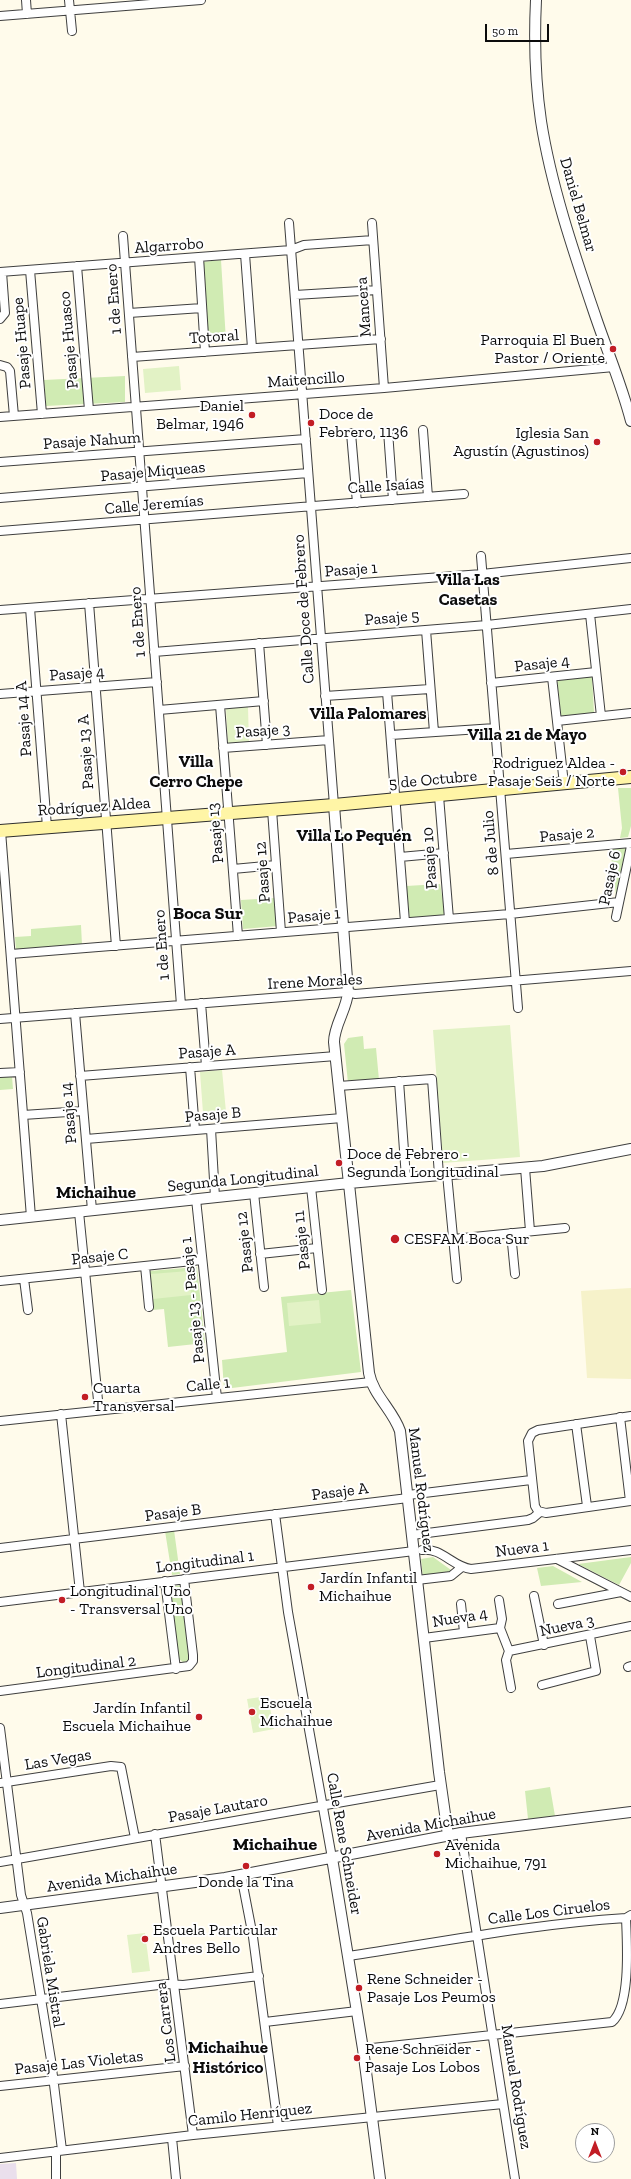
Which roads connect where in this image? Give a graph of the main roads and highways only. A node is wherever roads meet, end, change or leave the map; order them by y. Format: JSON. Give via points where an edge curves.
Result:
{"nodes":[{"id":1,"x":631,"y":777,"type":"edge"},
{"id":2,"x":334,"y":805,"type":"joint"},
{"id":3,"x":1,"y":831,"type":"edge"}],
"edges":[{"from":1,"to":2,"type":"main road","name":"5 de Octubre"},
{"from":2,"to":3,"type":"main road","name":"Rodríguez Aldea"}]}
